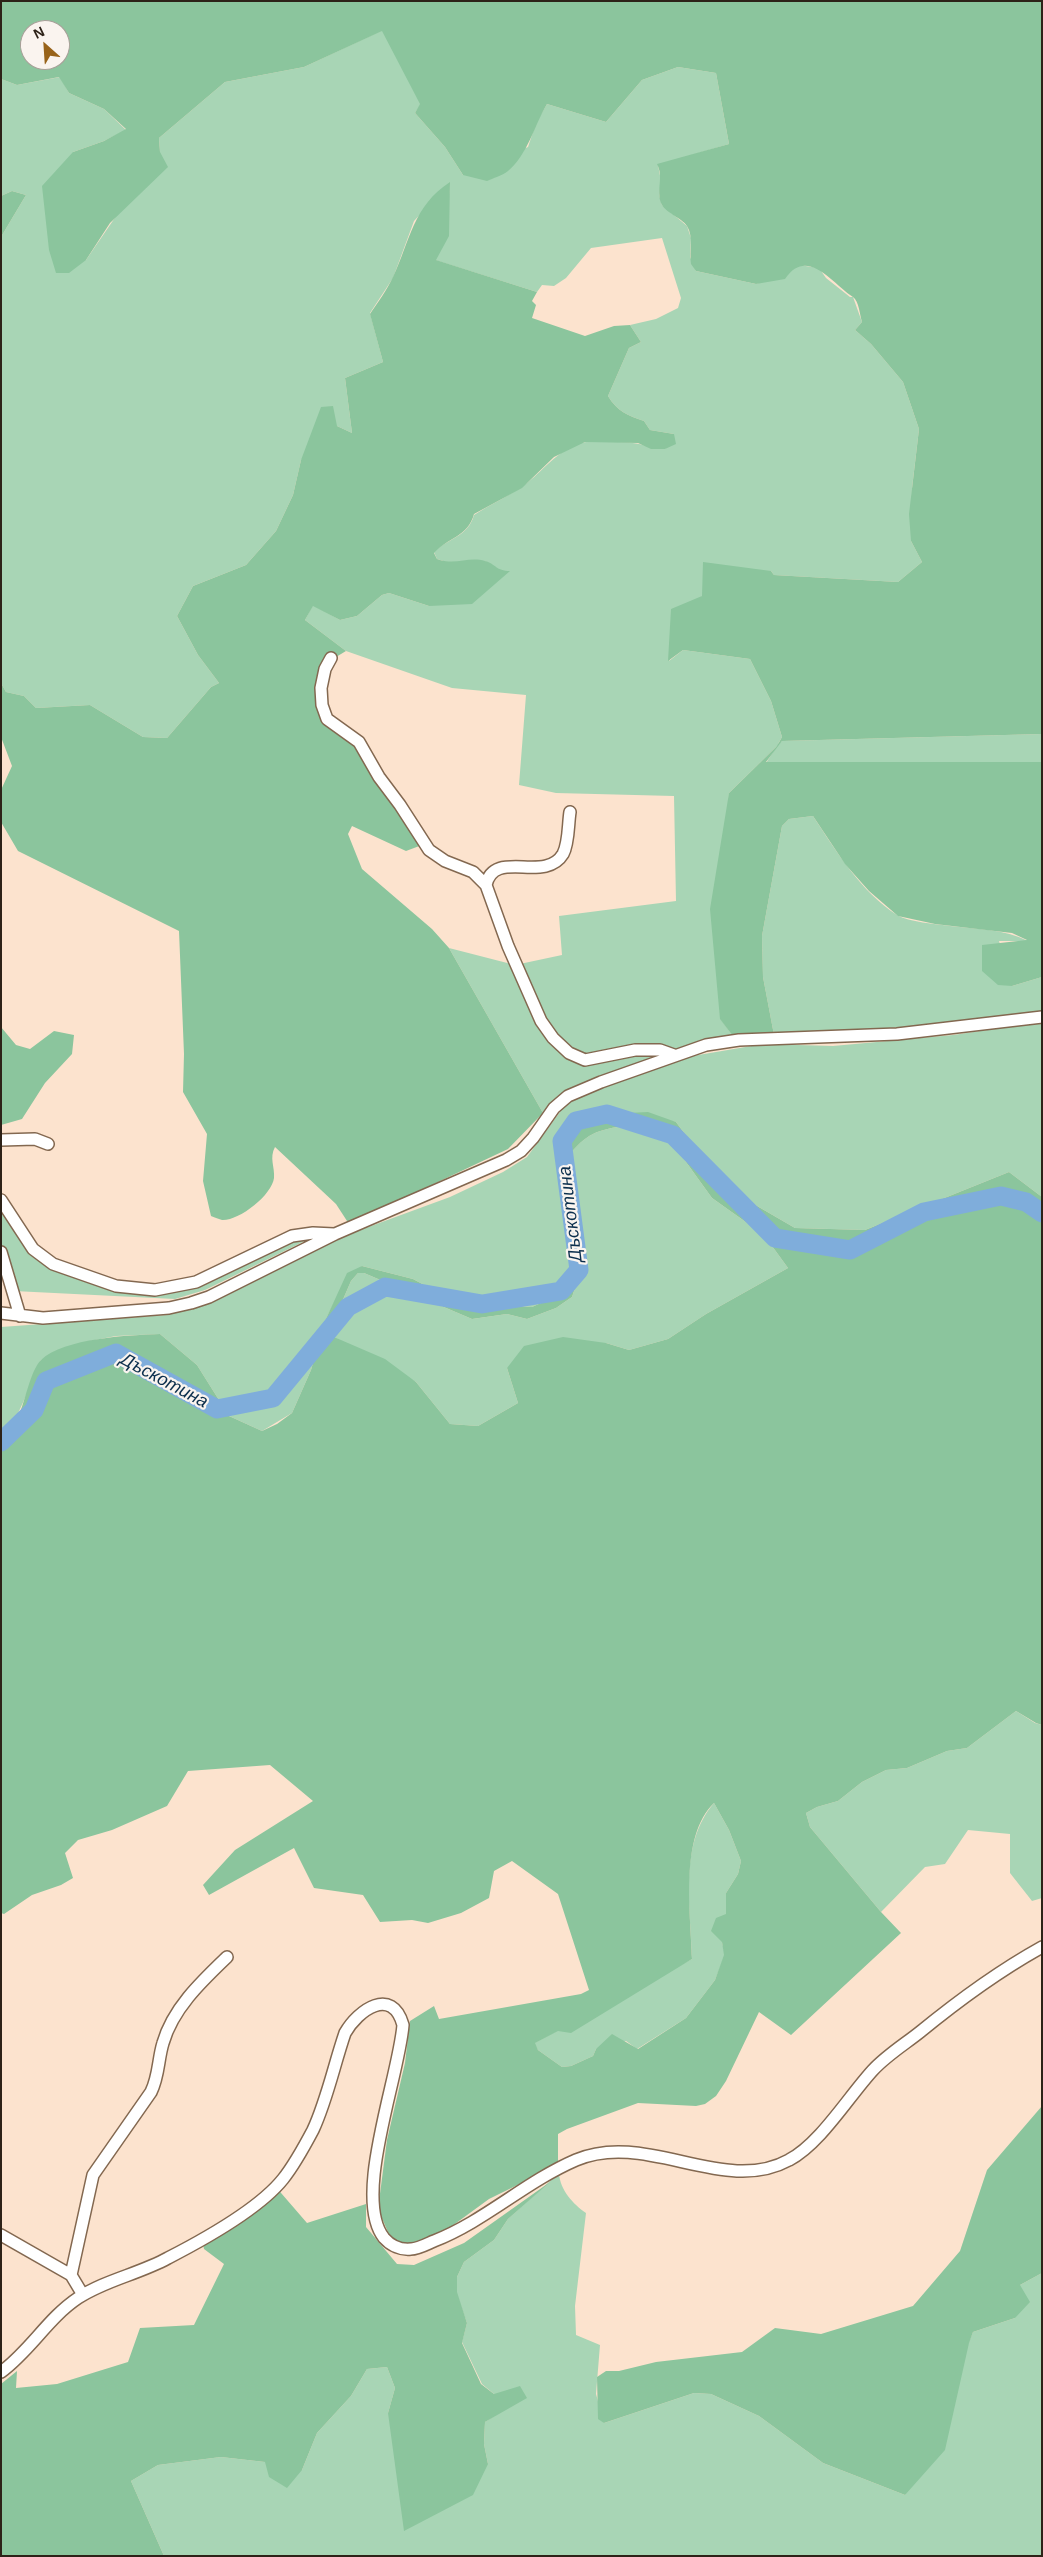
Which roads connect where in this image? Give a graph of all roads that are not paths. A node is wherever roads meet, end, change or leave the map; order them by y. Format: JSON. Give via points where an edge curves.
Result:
{"nodes":[{"id":1,"x":331,"y":658,"type":"dead end"},
{"id":2,"x":570,"y":812,"type":"dead end"},
{"id":3,"x":486,"y":885,"type":"junction"},
{"id":4,"x":1042,"y":1017,"type":"edge"},
{"id":5,"x":674,"y":1056,"type":"junction"},
{"id":6,"x":1,"y":1140,"type":"edge"},
{"id":7,"x":48,"y":1144,"type":"dead end"},
{"id":8,"x":1,"y":1200,"type":"edge"},
{"id":9,"x":336,"y":1234,"type":"junction"},
{"id":10,"x":1,"y":1252,"type":"edge"},
{"id":11,"x":1,"y":1313,"type":"edge"},
{"id":12,"x":20,"y":1316,"type":"junction"},
{"id":13,"x":1042,"y":1948,"type":"edge"},
{"id":14,"x":227,"y":1957,"type":"dead end"},
{"id":15,"x":1,"y":2235,"type":"edge"},
{"id":16,"x":72,"y":2275,"type":"junction"},
{"id":17,"x":83,"y":2295,"type":"junction"},
{"id":18,"x":1,"y":2372,"type":"edge"}],
"edges":[{"from":1,"to":3,"type":"street","via":[[321,688],[322,705],[328,719],[359,742],[378,777],[429,850],[444,861],[473,872]]},
{"from":2,"to":3,"type":"street","via":[[565,850],[559,859],[539,868],[504,866],[490,874]]},
{"from":3,"to":5,"type":"street","via":[[508,946],[542,1021],[553,1038],[569,1053],[585,1060],[636,1050],[660,1050]]},
{"from":4,"to":5,"type":"street","via":[[896,1034],[739,1040],[706,1045]]},
{"from":5,"to":9,"type":"street","via":[[568,1096],[554,1108],[521,1151],[506,1160]]},
{"from":6,"to":7,"type":"street","via":[[35,1139]]},
{"from":8,"to":9,"type":"street","via":[[24,1238],[42,1257],[72,1272],[116,1286],[155,1290],[196,1282],[292,1236]]},
{"from":9,"to":12,"type":"street","via":[[209,1297],[190,1303],[169,1308],[43,1318]]},
{"from":10,"to":12,"type":"street"},
{"from":11,"to":12,"type":"street"},
{"from":13,"to":17,"type":"street","via":[[965,1995],[875,2068],[804,2150],[789,2161],[759,2171],[725,2170],[641,2152],[583,2157],[556,2168],[456,2232],[412,2250],[393,2246],[384,2238],[373,2212],[374,2171],[403,2025],[400,2014],[393,2007],[375,2006],[362,2012],[345,2033],[314,2128],[283,2180],[235,2218],[167,2259]]},
{"from":14,"to":16,"type":"street","via":[[186,2000],[172,2022],[163,2043],[152,2092],[93,2175]]},
{"from":15,"to":16,"type":"street"},
{"from":16,"to":17,"type":"street"},
{"from":17,"to":18,"type":"street","via":[[58,2314]]}]}
